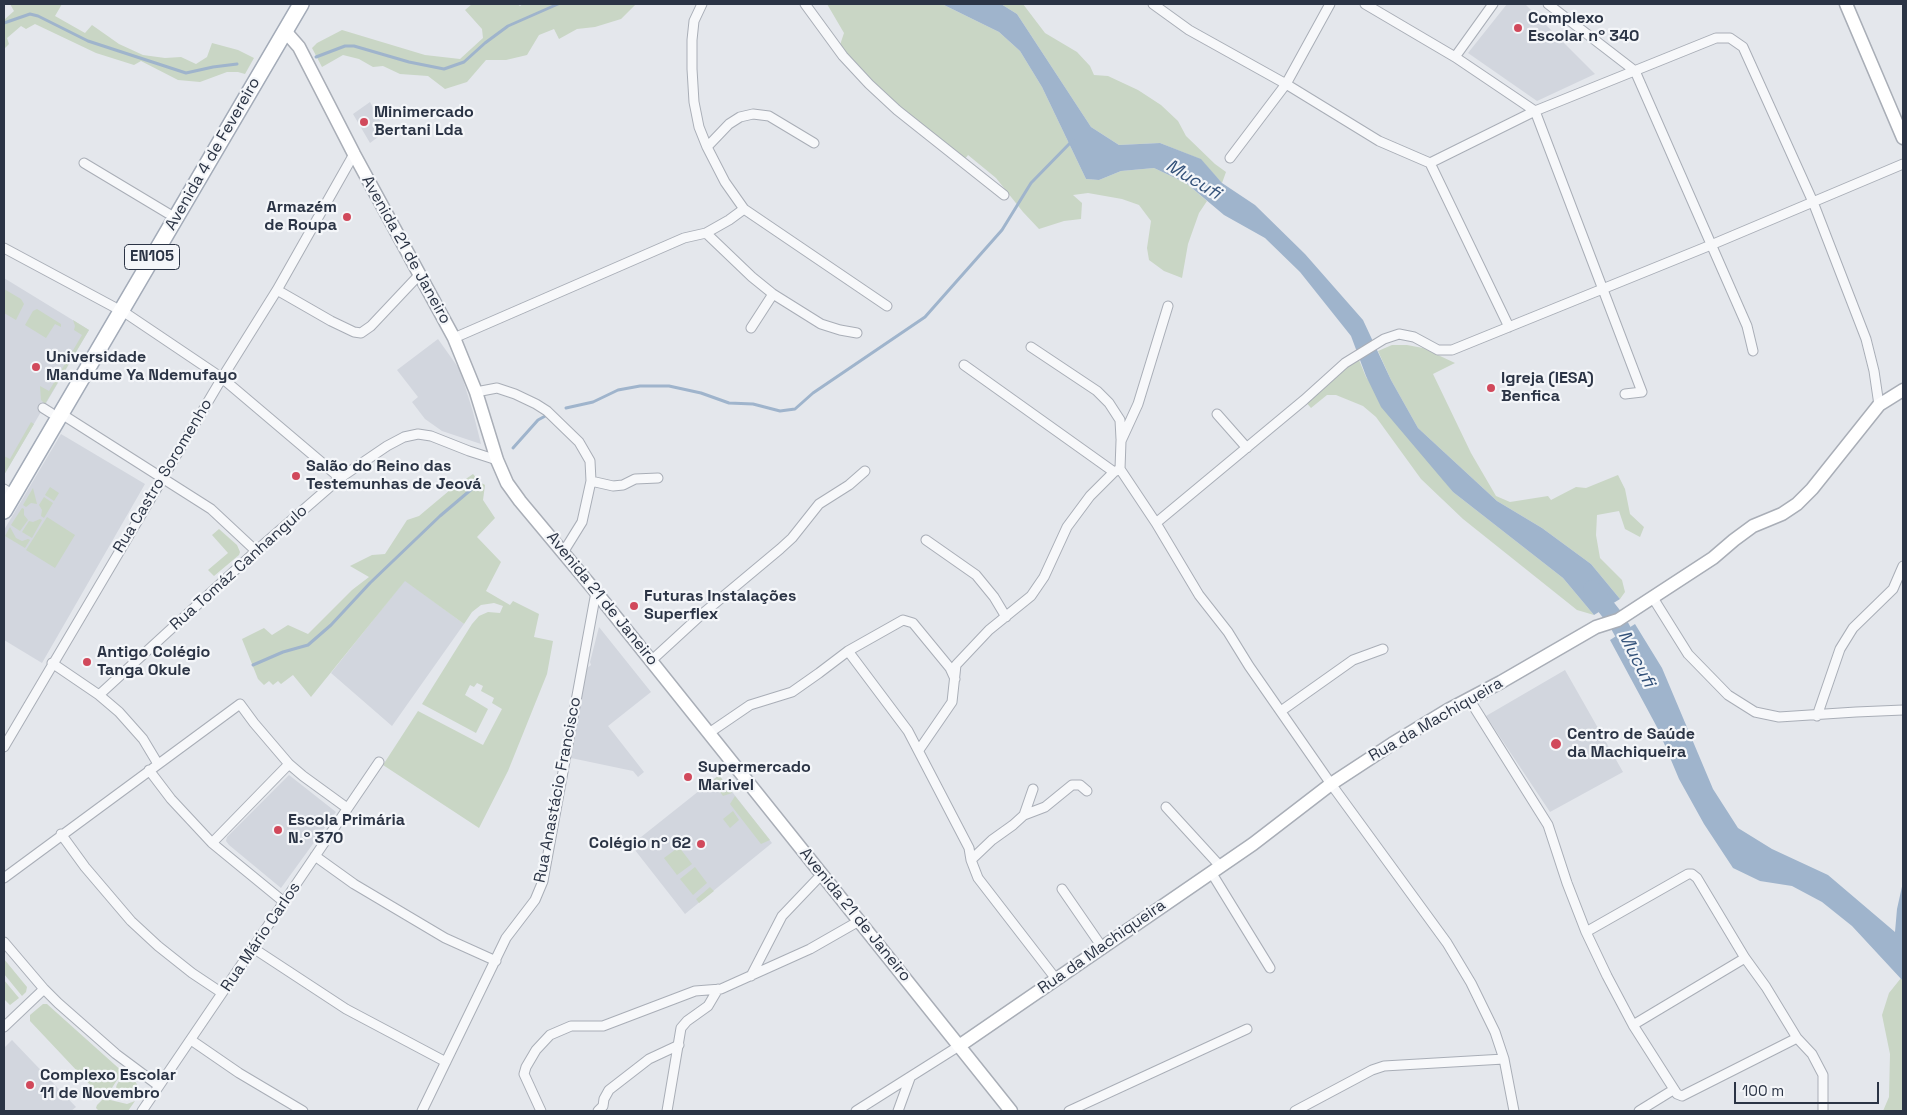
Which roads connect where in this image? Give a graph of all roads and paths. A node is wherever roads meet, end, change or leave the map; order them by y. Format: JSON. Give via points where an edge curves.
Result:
{"nodes":[{"id":1,"x":293,"y":4,"type":"edge"},
{"id":2,"x":301,"y":4,"type":"edge"},
{"id":3,"x":702,"y":4,"type":"edge"},
{"id":4,"x":805,"y":4,"type":"edge"},
{"id":5,"x":1153,"y":4,"type":"edge"},
{"id":6,"x":1330,"y":4,"type":"edge"},
{"id":7,"x":1365,"y":4,"type":"edge"},
{"id":8,"x":1493,"y":4,"type":"edge"},
{"id":9,"x":1548,"y":4,"type":"edge"},
{"id":10,"x":1846,"y":4,"type":"edge"},
{"id":11,"x":285,"y":31,"type":"junction"},
{"id":12,"x":1455,"y":57,"type":"junction"},
{"id":13,"x":1635,"y":71,"type":"junction"},
{"id":14,"x":1286,"y":84,"type":"junction"},
{"id":15,"x":1535,"y":111,"type":"junction"},
{"id":16,"x":1903,"y":138,"type":"edge"},
{"id":17,"x":814,"y":144,"type":"dead end"},
{"id":18,"x":707,"y":147,"type":"junction"},
{"id":19,"x":354,"y":154,"type":"junction"},
{"id":20,"x":1230,"y":158,"type":"dead end"},
{"id":21,"x":84,"y":163,"type":"dead end"},
{"id":22,"x":1430,"y":163,"type":"junction"},
{"id":23,"x":1903,"y":164,"type":"edge"},
{"id":24,"x":1004,"y":195,"type":"dead end"},
{"id":25,"x":1812,"y":202,"type":"junction"},
{"id":26,"x":744,"y":209,"type":"junction"},
{"id":27,"x":169,"y":214,"type":"junction"},
{"id":28,"x":706,"y":233,"type":"junction"},
{"id":29,"x":1711,"y":245,"type":"junction"},
{"id":30,"x":4,"y":248,"type":"edge"},
{"id":31,"x":420,"y":274,"type":"junction"},
{"id":32,"x":1602,"y":288,"type":"junction"},
{"id":33,"x":277,"y":290,"type":"junction"},
{"id":34,"x":774,"y":294,"type":"junction"},
{"id":35,"x":887,"y":306,"type":"dead end"},
{"id":36,"x":1168,"y":306,"type":"dead end"},
{"id":37,"x":117,"y":309,"type":"junction"},
{"id":38,"x":1509,"y":327,"type":"junction"},
{"id":39,"x":751,"y":328,"type":"dead end"},
{"id":40,"x":857,"y":333,"type":"dead end"},
{"id":41,"x":454,"y":338,"type":"junction"},
{"id":42,"x":1031,"y":347,"type":"dead end"},
{"id":43,"x":1753,"y":352,"type":"dead end"},
{"id":44,"x":964,"y":365,"type":"dead end"},
{"id":45,"x":222,"y":378,"type":"junction"},
{"id":46,"x":1903,"y":390,"type":"edge"},
{"id":47,"x":476,"y":392,"type":"junction"},
{"id":48,"x":1625,"y":394,"type":"dead end"},
{"id":49,"x":1879,"y":405,"type":"junction"},
{"id":50,"x":51,"y":412,"type":"junction"},
{"id":51,"x":1217,"y":414,"type":"dead end"},
{"id":52,"x":1122,"y":441,"type":"junction"},
{"id":53,"x":1247,"y":448,"type":"junction"},
{"id":54,"x":497,"y":460,"type":"junction"},
{"id":55,"x":865,"y":471,"type":"dead end"},
{"id":56,"x":1117,"y":471,"type":"junction"},
{"id":57,"x":163,"y":477,"type":"junction"},
{"id":58,"x":340,"y":478,"type":"junction"},
{"id":59,"x":658,"y":478,"type":"dead end"},
{"id":60,"x":591,"y":480,"type":"junction"},
{"id":61,"x":5,"y":492,"type":"edge"},
{"id":62,"x":4,"y":511,"type":"edge"},
{"id":63,"x":1156,"y":523,"type":"junction"},
{"id":64,"x":926,"y":540,"type":"dead end"},
{"id":65,"x":256,"y":551,"type":"junction"},
{"id":66,"x":564,"y":551,"type":"junction"},
{"id":67,"x":1903,"y":566,"type":"edge"},
{"id":68,"x":596,"y":592,"type":"junction"},
{"id":69,"x":1653,"y":598,"type":"junction"},
{"id":70,"x":1006,"y":617,"type":"junction"},
{"id":71,"x":1383,"y":650,"type":"dead end"},
{"id":72,"x":848,"y":651,"type":"junction"},
{"id":73,"x":652,"y":660,"type":"junction"},
{"id":74,"x":52,"y":663,"type":"junction"},
{"id":75,"x":955,"y":679,"type":"junction"},
{"id":76,"x":99,"y":695,"type":"junction"},
{"id":77,"x":1469,"y":699,"type":"junction"},
{"id":78,"x":1903,"y":710,"type":"edge"},
{"id":79,"x":1281,"y":711,"type":"junction"},
{"id":80,"x":1817,"y":716,"type":"junction"},
{"id":81,"x":709,"y":733,"type":"junction"},
{"id":82,"x":4,"y":748,"type":"edge"},
{"id":83,"x":919,"y":750,"type":"junction"},
{"id":84,"x":379,"y":762,"type":"dead end"},
{"id":85,"x":158,"y":764,"type":"junction"},
{"id":86,"x":289,"y":764,"type":"junction"},
{"id":87,"x":149,"y":770,"type":"junction"},
{"id":88,"x":1331,"y":784,"type":"junction"},
{"id":89,"x":1033,"y":789,"type":"dead end"},
{"id":90,"x":1086,"y":791,"type":"dead end"},
{"id":91,"x":347,"y":808,"type":"junction"},
{"id":92,"x":1166,"y":808,"type":"dead end"},
{"id":93,"x":1024,"y":815,"type":"junction"},
{"id":94,"x":62,"y":834,"type":"junction"},
{"id":95,"x":212,"y":844,"type":"junction"},
{"id":96,"x":315,"y":856,"type":"junction"},
{"id":97,"x":971,"y":860,"type":"junction"},
{"id":98,"x":1215,"y":869,"type":"junction"},
{"id":99,"x":822,"y":874,"type":"junction"},
{"id":100,"x":4,"y":878,"type":"edge"},
{"id":101,"x":1062,"y":888,"type":"dead end"},
{"id":102,"x":284,"y":902,"type":"junction"},
{"id":103,"x":859,"y":921,"type":"junction"},
{"id":104,"x":1586,"y":932,"type":"junction"},
{"id":105,"x":4,"y":942,"type":"edge"},
{"id":106,"x":1102,"y":947,"type":"junction"},
{"id":107,"x":253,"y":948,"type":"junction"},
{"id":108,"x":1744,"y":958,"type":"junction"},
{"id":109,"x":496,"y":961,"type":"junction"},
{"id":110,"x":1270,"y":968,"type":"dead end"},
{"id":111,"x":751,"y":976,"type":"junction"},
{"id":112,"x":1056,"y":979,"type":"junction"},
{"id":113,"x":44,"y":989,"type":"junction"},
{"id":114,"x":718,"y":989,"type":"junction"},
{"id":115,"x":222,"y":993,"type":"junction"},
{"id":116,"x":5,"y":1023,"type":"edge"},
{"id":117,"x":1633,"y":1025,"type":"junction"},
{"id":118,"x":1247,"y":1029,"type":"dead end"},
{"id":119,"x":1797,"y":1038,"type":"junction"},
{"id":120,"x":191,"y":1040,"type":"junction"},
{"id":121,"x":679,"y":1045,"type":"junction"},
{"id":122,"x":959,"y":1046,"type":"junction"},
{"id":123,"x":1504,"y":1059,"type":"junction"},
{"id":124,"x":446,"y":1062,"type":"junction"},
{"id":125,"x":910,"y":1078,"type":"junction"},
{"id":126,"x":159,"y":1086,"type":"junction"},
{"id":127,"x":1673,"y":1090,"type":"junction"},
{"id":128,"x":142,"y":1111,"type":"edge"},
{"id":129,"x":302,"y":1111,"type":"edge"},
{"id":130,"x":422,"y":1111,"type":"edge"},
{"id":131,"x":541,"y":1111,"type":"edge"},
{"id":132,"x":598,"y":1111,"type":"edge"},
{"id":133,"x":668,"y":1111,"type":"edge"},
{"id":134,"x":856,"y":1111,"type":"edge"},
{"id":135,"x":898,"y":1111,"type":"edge"},
{"id":136,"x":1011,"y":1111,"type":"edge"},
{"id":137,"x":1069,"y":1111,"type":"edge"},
{"id":138,"x":1295,"y":1111,"type":"edge"},
{"id":139,"x":1514,"y":1111,"type":"edge"},
{"id":140,"x":1639,"y":1111,"type":"edge"},
{"id":141,"x":1823,"y":1111,"type":"edge"}],
"edges":[{"from":1,"to":27,"type":"main road","name":"Avenida 4 de Fevereiro","number":"EN105"},
{"from":2,"to":11,"type":"main road","name":"Avenida 4 de Fevereiro","number":"EN105"},
{"from":3,"to":18,"type":"street","via":[[694,21],[692,69],[694,102]]},
{"from":4,"to":24,"type":"street","via":[[869,84]]},
{"from":5,"to":14,"type":"street","via":[[1189,30]]},
{"from":6,"to":14,"type":"street"},
{"from":7,"to":12,"type":"street"},
{"from":8,"to":12,"type":"street"},
{"from":9,"to":13,"type":"street"},
{"from":10,"to":16,"type":"main road"},
{"from":11,"to":19,"type":"main road","name":"Avenida 21 de Janeiro","via":[[299,47]]},
{"from":11,"to":37,"type":"main road","name":"Avenida 4 de Fevereiro","number":"EN105"},
{"from":12,"to":15,"type":"street"},
{"from":13,"to":15,"type":"street"},
{"from":13,"to":25,"type":"street","via":[[1716,38],[1730,38],[1744,47]]},
{"from":13,"to":29,"type":"street"},
{"from":14,"to":20,"type":"street"},
{"from":14,"to":22,"type":"street","via":[[1379,141]]},
{"from":15,"to":22,"type":"street"},
{"from":15,"to":32,"type":"street"},
{"from":17,"to":18,"type":"street","via":[[769,116],[753,114],[729,124]]},
{"from":18,"to":26,"type":"street"},
{"from":19,"to":31,"type":"main road","name":"Avenida 21 de Janeiro"},
{"from":19,"to":33,"type":"street","name":"Rua Castro Soromenho"},
{"from":21,"to":27,"type":"street"},
{"from":22,"to":38,"type":"street"},
{"from":23,"to":25,"type":"street"},
{"from":25,"to":29,"type":"street"},
{"from":25,"to":49,"type":"street","via":[[1866,339]]},
{"from":26,"to":28,"type":"street"},
{"from":26,"to":35,"type":"street"},
{"from":27,"to":37,"type":"main road","name":"Avenida 4 de Fevereiro","number":"EN105"},
{"from":28,"to":34,"type":"street"},
{"from":28,"to":41,"type":"street","via":[[684,238]]},
{"from":29,"to":32,"type":"street"},
{"from":29,"to":43,"type":"street","via":[[1747,326]]},
{"from":30,"to":37,"type":"street"},
{"from":31,"to":33,"type":"street","via":[[361,333],[331,321]]},
{"from":31,"to":41,"type":"main road","name":"Avenida 21 de Janeiro"},
{"from":32,"to":38,"type":"street"},
{"from":32,"to":48,"type":"street","via":[[1642,392]]},
{"from":33,"to":45,"type":"street","name":"Rua Castro Soromenho"},
{"from":34,"to":39,"type":"street"},
{"from":34,"to":40,"type":"street","via":[[821,324]]},
{"from":36,"to":52,"type":"street","via":[[1138,404]]},
{"from":37,"to":45,"type":"street"},
{"from":37,"to":50,"type":"main road","name":"Avenida 4 de Fevereiro","number":"EN105"},
{"from":38,"to":53,"type":"street","via":[[1452,350],[1438,350],[1414,337],[1399,334],[1384,339],[1345,362]]},
{"from":41,"to":47,"type":"main road","name":"Avenida 21 de Janeiro"},
{"from":42,"to":52,"type":"street","via":[[1110,403],[1120,420]]},
{"from":44,"to":56,"type":"street"},
{"from":45,"to":57,"type":"street","name":"Rua Castro Soromenho"},
{"from":45,"to":58,"type":"street"},
{"from":46,"to":49,"type":"main road","name":"Rua da Machiqueira"},
{"from":47,"to":54,"type":"main road","name":"Avenida 21 de Janeiro"},
{"from":47,"to":60,"type":"street","via":[[497,388],[546,411],[579,442],[590,461]]},
{"from":49,"to":69,"type":"main road","name":"Rua da Machiqueira","via":[[1797,504],[1753,526],[1713,558]]},
{"from":50,"to":57,"type":"street"},
{"from":50,"to":61,"type":"main road","name":"Avenida 4 de Fevereiro","number":"EN105"},
{"from":50,"to":62,"type":"main road","name":"Avenida 4 de Fevereiro","number":"EN105"},
{"from":51,"to":53,"type":"street"},
{"from":52,"to":56,"type":"street"},
{"from":53,"to":63,"type":"street"},
{"from":54,"to":58,"type":"street","name":"Rua Tomáz Canhangulo","via":[[418,434],[388,446]]},
{"from":54,"to":66,"type":"main road","name":"Avenida 21 de Janeiro","via":[[520,501]]},
{"from":55,"to":73,"type":"street","via":[[819,504],[792,538]]},
{"from":56,"to":63,"type":"street"},
{"from":56,"to":70,"type":"street","via":[[1090,496],[1067,527],[1044,577],[1031,596]]},
{"from":57,"to":65,"type":"street","via":[[211,509]]},
{"from":57,"to":74,"type":"street","name":"Rua Castro Soromenho"},
{"from":58,"to":65,"type":"street","name":"Rua Tomáz Canhangulo"},
{"from":59,"to":60,"type":"street","via":[[635,479],[623,486]]},
{"from":60,"to":66,"type":"street","via":[[582,522]]},
{"from":63,"to":79,"type":"street","via":[[1199,595]]},
{"from":64,"to":70,"type":"street","via":[[976,575]]},
{"from":65,"to":76,"type":"street","name":"Rua Tomáz Canhangulo"},
{"from":66,"to":68,"type":"main road","name":"Avenida 21 de Janeiro"},
{"from":67,"to":80,"type":"street","via":[[1893,589],[1853,628],[1840,649]]},
{"from":68,"to":73,"type":"main road","name":"Avenida 21 de Janeiro"},
{"from":68,"to":109,"type":"street","name":"Rua Anastácio Francisco","via":[[543,881],[534,900],[506,938]]},
{"from":69,"to":77,"type":"main road","name":"Rua da Machiqueira"},
{"from":69,"to":80,"type":"street","via":[[1688,654],[1728,695],[1755,712],[1779,717]]},
{"from":70,"to":75,"type":"street","via":[[956,665]]},
{"from":71,"to":79,"type":"street","via":[[1353,660]]},
{"from":72,"to":75,"type":"street","via":[[903,620],[913,623],[950,668]]},
{"from":72,"to":81,"type":"street","via":[[792,692],[750,705]]},
{"from":72,"to":83,"type":"street"},
{"from":73,"to":81,"type":"main road","name":"Avenida 21 de Janeiro"},
{"from":74,"to":76,"type":"street"},
{"from":74,"to":82,"type":"street","name":"Rua Castro Soromenho"},
{"from":75,"to":83,"type":"street","via":[[952,702]]},
{"from":76,"to":85,"type":"street","via":[[143,739]]},
{"from":77,"to":88,"type":"main road","name":"Rua da Machiqueira"},
{"from":77,"to":104,"type":"street","via":[[1548,825]]},
{"from":78,"to":80,"type":"street"},
{"from":79,"to":88,"type":"street"},
{"from":81,"to":99,"type":"main road","name":"Avenida 21 de Janeiro"},
{"from":83,"to":97,"type":"street","via":[[969,848]]},
{"from":84,"to":91,"type":"street","name":"Rua Mário Carlos"},
{"from":85,"to":86,"type":"street","via":[[240,704]]},
{"from":85,"to":87,"type":"street"},
{"from":86,"to":91,"type":"street"},
{"from":86,"to":95,"type":"street"},
{"from":87,"to":94,"type":"street"},
{"from":87,"to":95,"type":"street"},
{"from":88,"to":98,"type":"main road","name":"Rua da Machiqueira"},
{"from":88,"to":123,"type":"street","via":[[1447,943],[1480,1000]]},
{"from":89,"to":93,"type":"street"},
{"from":90,"to":93,"type":"street","via":[[1080,785],[1072,785],[1045,807]]},
{"from":91,"to":96,"type":"street","name":"Rua Mário Carlos"},
{"from":92,"to":98,"type":"street"},
{"from":93,"to":97,"type":"street"},
{"from":94,"to":100,"type":"street"},
{"from":94,"to":115,"type":"street","via":[[100,886],[132,921],[158,946]]},
{"from":95,"to":102,"type":"street"},
{"from":96,"to":102,"type":"street","name":"Rua Mário Carlos"},
{"from":96,"to":109,"type":"street","via":[[354,884],[429,929]]},
{"from":97,"to":112,"type":"street","via":[[978,878]]},
{"from":98,"to":106,"type":"main road","name":"Rua da Machiqueira"},
{"from":98,"to":110,"type":"street"},
{"from":99,"to":103,"type":"main road","name":"Avenida 21 de Janeiro"},
{"from":99,"to":111,"type":"street","via":[[782,916]]},
{"from":101,"to":106,"type":"street"},
{"from":102,"to":107,"type":"street","name":"Rua Mário Carlos"},
{"from":103,"to":111,"type":"street"},
{"from":103,"to":122,"type":"main road","name":"Avenida 21 de Janeiro"},
{"from":104,"to":108,"type":"street","via":[[1692,874]]},
{"from":104,"to":117,"type":"street"},
{"from":105,"to":113,"type":"street"},
{"from":106,"to":112,"type":"main road","name":"Rua da Machiqueira"},
{"from":107,"to":115,"type":"street","name":"Rua Mário Carlos"},
{"from":107,"to":124,"type":"street","via":[[346,1009]]},
{"from":108,"to":117,"type":"street"},
{"from":108,"to":119,"type":"street"},
{"from":109,"to":124,"type":"street","name":"Rua Anastácio Francisco"},
{"from":111,"to":114,"type":"street"},
{"from":112,"to":122,"type":"main road","name":"Rua da Machiqueira"},
{"from":113,"to":116,"type":"street"},
{"from":113,"to":126,"type":"street","via":[[104,1043]]},
{"from":114,"to":121,"type":"street","via":[[708,1006],[681,1028]]},
{"from":114,"to":131,"type":"street","via":[[695,991],[603,1026],[571,1026],[550,1035],[536,1050],[524,1074]]},
{"from":115,"to":120,"type":"street","name":"Rua Mário Carlos"},
{"from":117,"to":127,"type":"street"},
{"from":118,"to":137,"type":"street"},
{"from":119,"to":127,"type":"street","via":[[1682,1096]]},
{"from":119,"to":141,"type":"street","via":[[1812,1054],[1823,1075]]},
{"from":120,"to":126,"type":"street","name":"Rua Mário Carlos"},
{"from":120,"to":129,"type":"street"},
{"from":121,"to":132,"type":"street","via":[[650,1058],[610,1090]]},
{"from":121,"to":133,"type":"street"},
{"from":122,"to":125,"type":"street"},
{"from":122,"to":136,"type":"main road","name":"Avenida 21 de Janeiro"},
{"from":123,"to":138,"type":"street","via":[[1384,1066]]},
{"from":123,"to":139,"type":"street"},
{"from":124,"to":130,"type":"street","name":"Rua Anastácio Francisco"},
{"from":125,"to":134,"type":"street"},
{"from":125,"to":135,"type":"street"},
{"from":126,"to":128,"type":"street","name":"Rua Mário Carlos"},
{"from":127,"to":140,"type":"street"}]}
